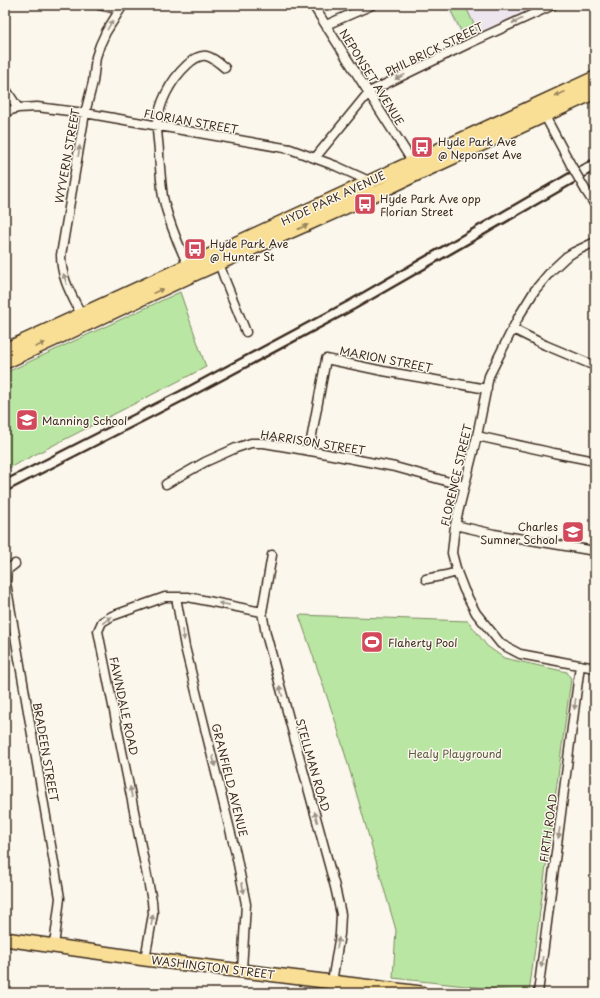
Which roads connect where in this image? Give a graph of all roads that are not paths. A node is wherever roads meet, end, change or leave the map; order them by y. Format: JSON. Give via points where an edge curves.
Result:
{"nodes":[{"id":1,"x":99,"y":5,"type":"edge"},
{"id":2,"x":313,"y":5,"type":"edge"},
{"id":3,"x":372,"y":5,"type":"edge"},
{"id":4,"x":553,"y":5,"type":"edge"},
{"id":5,"x":122,"y":7,"type":"edge"},
{"id":6,"x":326,"y":25,"type":"junction"},
{"id":7,"x":225,"y":68,"type":"dead end"},
{"id":8,"x":595,"y":78,"type":"edge"},
{"id":9,"x":5,"y":88,"type":"edge"},
{"id":10,"x":369,"y":92,"type":"junction"},
{"id":11,"x":595,"y":92,"type":"edge"},
{"id":12,"x":538,"y":105,"type":"junction"},
{"id":13,"x":18,"y":108,"type":"junction"},
{"id":14,"x":5,"y":112,"type":"edge"},
{"id":15,"x":85,"y":113,"type":"junction"},
{"id":16,"x":545,"y":116,"type":"junction"},
{"id":17,"x":157,"y":125,"type":"junction"},
{"id":18,"x":315,"y":158,"type":"junction"},
{"id":19,"x":412,"y":161,"type":"junction"},
{"id":20,"x":369,"y":181,"type":"junction"},
{"id":21,"x":319,"y":204,"type":"junction"},
{"id":22,"x":595,"y":206,"type":"edge"},
{"id":23,"x":325,"y":217,"type":"junction"},
{"id":24,"x":595,"y":242,"type":"edge"},
{"id":25,"x":218,"y":258,"type":"junction"},
{"id":26,"x":190,"y":270,"type":"junction"},
{"id":27,"x":84,"y":319,"type":"junction"},
{"id":28,"x":513,"y":329,"type":"junction"},
{"id":29,"x":246,"y":332,"type":"dead end"},
{"id":30,"x":5,"y":350,"type":"edge"},
{"id":31,"x":5,"y":362,"type":"edge"},
{"id":32,"x":595,"y":366,"type":"edge"},
{"id":33,"x":487,"y":389,"type":"junction"},
{"id":34,"x":477,"y":436,"type":"junction"},
{"id":35,"x":309,"y":451,"type":"junction"},
{"id":36,"x":595,"y":461,"type":"edge"},
{"id":37,"x":166,"y":484,"type":"dead end"},
{"id":38,"x":464,"y":486,"type":"junction"},
{"id":39,"x":455,"y":524,"type":"junction"},
{"id":40,"x":595,"y":551,"type":"edge"},
{"id":41,"x":272,"y":555,"type":"dead end"},
{"id":42,"x":15,"y":564,"type":"dead end"},
{"id":43,"x":456,"y":572,"type":"junction"},
{"id":44,"x":426,"y":579,"type":"dead end"},
{"id":45,"x":176,"y":597,"type":"junction"},
{"id":46,"x":262,"y":612,"type":"junction"},
{"id":47,"x":580,"y":665,"type":"junction"},
{"id":48,"x":595,"y":668,"type":"edge"},
{"id":49,"x":5,"y":940,"type":"edge"},
{"id":50,"x":54,"y":946,"type":"junction"},
{"id":51,"x":145,"y":959,"type":"junction"},
{"id":52,"x":242,"y":970,"type":"junction"},
{"id":53,"x":332,"y":982,"type":"junction"},
{"id":54,"x":421,"y":993,"type":"edge"},
{"id":55,"x":538,"y":993,"type":"edge"}],
"edges":[{"from":1,"to":5,"type":"street"},
{"from":2,"to":6,"type":"street","name":"NEPONSET AVENUE"},
{"from":3,"to":6,"type":"street"},
{"from":4,"to":10,"type":"street","name":"PHILBRICK STREET","one_way":true},
{"from":15,"to":5,"type":"street","name":"WYVERN STREET","one_way":true,"via":[[100,45]]},
{"from":6,"to":10,"type":"street","name":"NEPONSET AVENUE"},
{"from":7,"to":17,"type":"street","via":[[207,55],[193,59],[170,85],[162,101]]},
{"from":8,"to":12,"type":"main road","name":"HYDE PARK AVENUE","one_way":true},
{"from":9,"to":13,"type":"street"},
{"from":10,"to":18,"type":"street"},
{"from":10,"to":19,"type":"street","name":"NEPONSET AVENUE"},
{"from":11,"to":16,"type":"main road","name":"HYDE PARK AVENUE"},
{"from":12,"to":16,"type":"main road"},
{"from":12,"to":19,"type":"main road","name":"HYDE PARK AVENUE"},
{"from":13,"to":14,"type":"street","name":"FLORIAN STREET"},
{"from":13,"to":15,"type":"street","name":"FLORIAN STREET","via":[[36,107]]},
{"from":15,"to":17,"type":"street","name":"FLORIAN STREET"},
{"from":27,"to":15,"type":"street","name":"WYVERN STREET","one_way":true,"via":[[65,280],[61,255]]},
{"from":16,"to":22,"type":"street","bridge":true},
{"from":16,"to":23,"type":"main road","name":"HYDE PARK AVENUE"},
{"from":17,"to":18,"type":"street","name":"FLORIAN STREET","via":[[290,149]]},
{"from":17,"to":26,"type":"street","via":[[163,197],[175,236]]},
{"from":18,"to":20,"type":"street","name":"FLORIAN STREET"},
{"from":19,"to":20,"type":"main road","name":"HYDE PARK AVENUE"},
{"from":20,"to":21,"type":"main road","name":"HYDE PARK AVENUE"},
{"from":21,"to":23,"type":"main road"},
{"from":21,"to":25,"type":"main road","name":"HYDE PARK AVENUE"},
{"from":25,"to":23,"type":"main road","name":"HYDE PARK AVENUE","one_way":true},
{"from":24,"to":28,"type":"street","name":"FLORENCE STREET","via":[[574,252],[551,271],[531,296]]},
{"from":25,"to":26,"type":"main road","name":"HYDE PARK AVENUE"},
{"from":25,"to":29,"type":"street"},
{"from":26,"to":27,"type":"main road","name":"HYDE PARK AVENUE"},
{"from":27,"to":30,"type":"main road","name":"HYDE PARK AVENUE"},
{"from":31,"to":27,"type":"main road","name":"HYDE PARK AVENUE","one_way":true},
{"from":28,"to":32,"type":"street"},
{"from":28,"to":33,"type":"street","name":"FLORENCE STREET","via":[[489,376]]},
{"from":33,"to":34,"type":"street","name":"FLORENCE STREET"},
{"from":33,"to":35,"type":"street","name":"MARION STREET","via":[[326,359]]},
{"from":34,"to":36,"type":"street"},
{"from":34,"to":38,"type":"street","name":"FLORENCE STREET"},
{"from":35,"to":37,"type":"street","name":"HARRISON STREET","via":[[251,443],[206,462]]},
{"from":35,"to":38,"type":"street","name":"HARRISON STREET","via":[[395,467]]},
{"from":38,"to":39,"type":"street","name":"FLORENCE STREET"},
{"from":39,"to":40,"type":"street","via":[[494,534]]},
{"from":39,"to":43,"type":"street","name":"FLORENCE STREET","via":[[452,553]]},
{"from":41,"to":46,"type":"street","name":"STELLMAN ROAD"},
{"from":42,"to":50,"type":"street","name":"BRADEEN STREET","via":[[7,570],[6,583],[60,892]]},
{"from":43,"to":44,"type":"street"},
{"from":43,"to":47,"type":"street","name":"FLORENCE STREET","via":[[476,613],[501,644],[520,654]]},
{"from":46,"to":45,"type":"street","name":"FAWNDALE ROAD","one_way":true,"via":[[188,597]]},
{"from":51,"to":45,"type":"street","name":"FAWNDALE ROAD","one_way":true,"via":[[154,914],[98,631],[102,622],[112,616],[166,597]]},
{"from":45,"to":52,"type":"street","name":"GRANFIELD AVENUE","one_way":true,"via":[[185,647],[246,904]]},
{"from":53,"to":46,"type":"street","name":"STELLMAN ROAD","one_way":true,"via":[[341,914],[279,687]]},
{"from":47,"to":48,"type":"street","name":"FLORENCE STREET"},
{"from":47,"to":55,"type":"street","name":"FIRTH ROAD","one_way":true},
{"from":49,"to":50,"type":"main road","name":"WASHINGTON STREET"},
{"from":50,"to":51,"type":"main road","name":"WASHINGTON STREET"},
{"from":51,"to":52,"type":"main road","name":"WASHINGTON STREET"},
{"from":52,"to":53,"type":"main road","name":"WASHINGTON STREET"},
{"from":53,"to":54,"type":"main road","name":"WASHINGTON STREET"}]}
